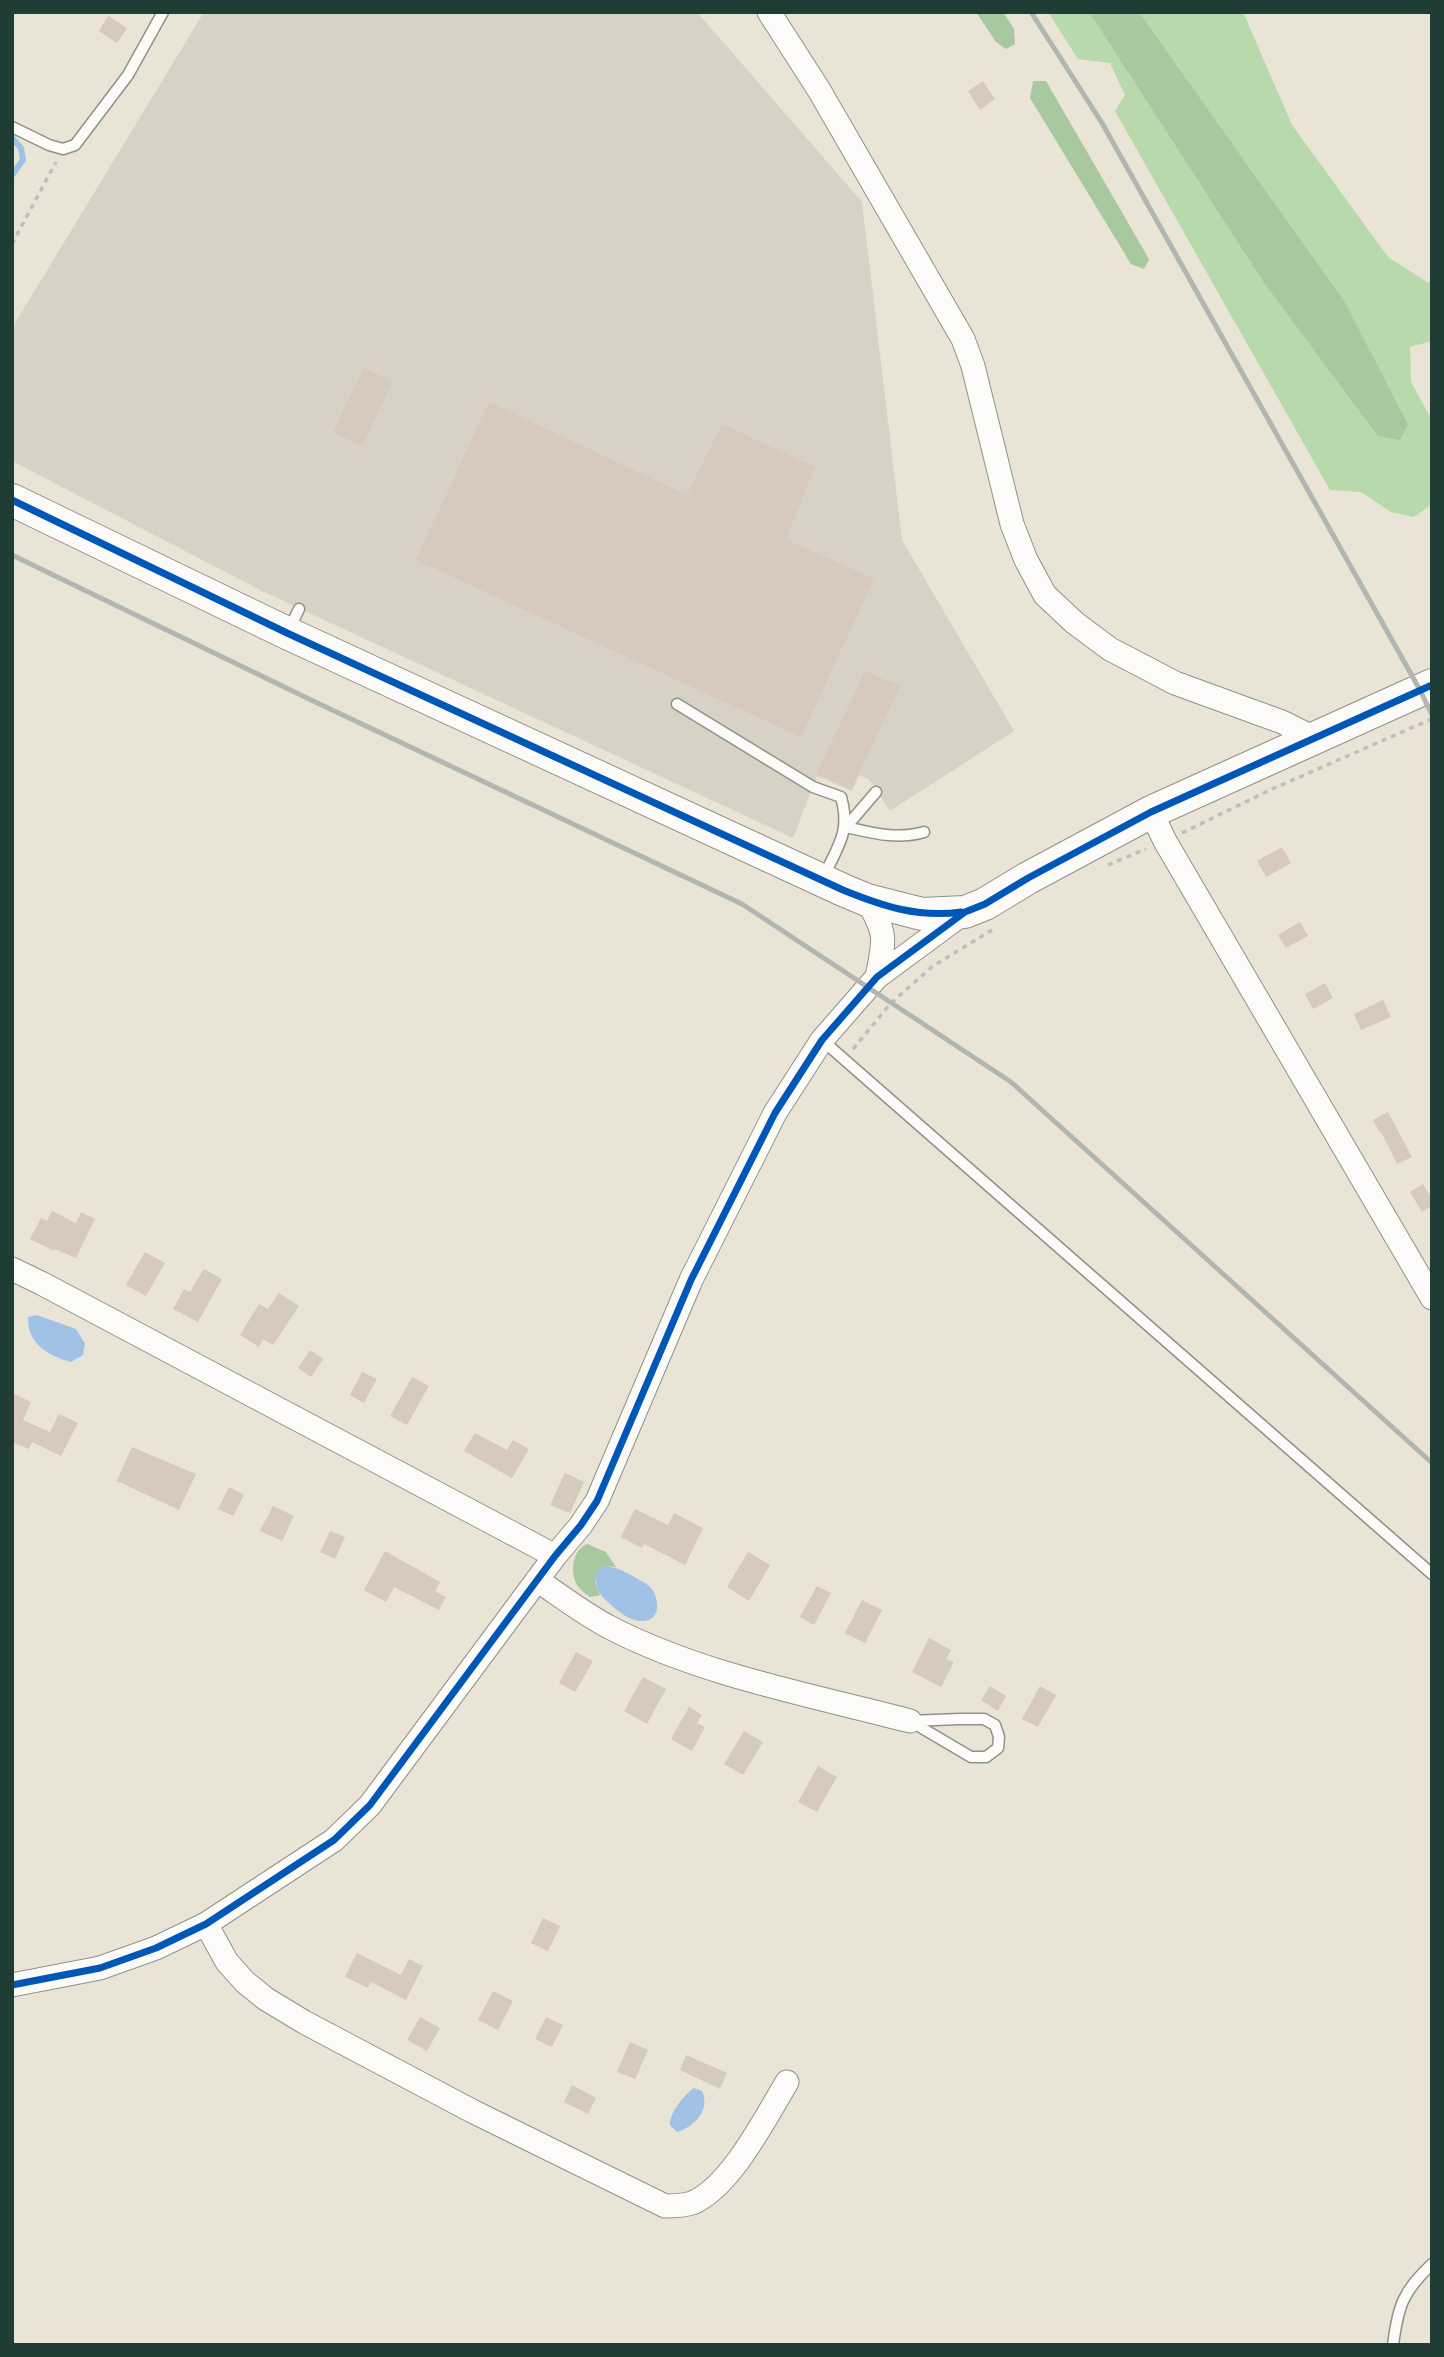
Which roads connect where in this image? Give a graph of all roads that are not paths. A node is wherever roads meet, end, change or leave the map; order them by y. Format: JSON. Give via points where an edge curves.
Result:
{"nodes":[{"id":1,"x":163,"y":12,"type":"edge"},
{"id":2,"x":769,"y":12,"type":"edge"},
{"id":3,"x":12,"y":127,"type":"edge"},
{"id":4,"x":12,"y":500,"type":"edge"},
{"id":5,"x":1432,"y":685,"type":"edge"},
{"id":6,"x":677,"y":704,"type":"dead end"},
{"id":7,"x":1314,"y":737,"type":"junction"},
{"id":8,"x":876,"y":792,"type":"dead end"},
{"id":9,"x":1151,"y":812,"type":"junction"},
{"id":10,"x":846,"y":827,"type":"junction"},
{"id":11,"x":924,"y":832,"type":"dead end"},
{"id":12,"x":822,"y":880,"type":"junction"},
{"id":13,"x":867,"y":900,"type":"junction"},
{"id":14,"x":965,"y":912,"type":"junction"},
{"id":15,"x":877,"y":977,"type":"junction"},
{"id":16,"x":822,"y":1040,"type":"junction"},
{"id":17,"x":12,"y":1269,"type":"edge"},
{"id":18,"x":1432,"y":1298,"type":"edge"},
{"id":19,"x":555,"y":1556,"type":"junction"},
{"id":20,"x":1432,"y":1574,"type":"edge"},
{"id":21,"x":537,"y":1580,"type":"junction"},
{"id":22,"x":910,"y":1721,"type":"junction"},
{"id":23,"x":206,"y":1924,"type":"junction"},
{"id":24,"x":12,"y":1985,"type":"edge"},
{"id":25,"x":787,"y":2082,"type":"dead end"},
{"id":26,"x":1432,"y":2264,"type":"edge"},
{"id":27,"x":1393,"y":2345,"type":"edge"}],
"edges":[{"from":1,"to":3,"type":"lane","via":[[128,75],[75,145],[63,149]]},
{"from":2,"to":7,"type":"street","via":[[962,339],[973,366],[1012,524],[1045,595],[1110,649],[1175,683]]},
{"from":4,"to":12,"type":"street","via":[[293,621]]},
{"from":5,"to":7,"type":"street"},
{"from":6,"to":10,"type":"lane","via":[[813,787],[841,797]]},
{"from":7,"to":9,"type":"street"},
{"from":8,"to":10,"type":"lane"},
{"from":9,"to":14,"type":"street"},
{"from":9,"to":18,"type":"street"},
{"from":10,"to":11,"type":"lane","via":[[891,836]]},
{"from":10,"to":12,"type":"lane"},
{"from":12,"to":13,"type":"street"},
{"from":13,"to":14,"type":"street","via":[[922,914]]},
{"from":13,"to":15,"type":"street","via":[[881,925]]},
{"from":14,"to":15,"type":"street"},
{"from":15,"to":16,"type":"street"},
{"from":16,"to":19,"type":"street","via":[[775,1114],[691,1280],[597,1501]]},
{"from":16,"to":20,"type":"lane"},
{"from":17,"to":19,"type":"street"},
{"from":19,"to":21,"type":"street"},
{"from":21,"to":22,"type":"street","via":[[608,1627],[648,1644],[739,1678]]},
{"from":21,"to":23,"type":"street","via":[[370,1805],[334,1840]]},
{"from":22,"to":22,"type":"lane","via":[[971,1757],[986,1757],[998,1748],[995,1725],[984,1720]]},
{"from":23,"to":24,"type":"street","via":[[100,1968]]},
{"from":23,"to":25,"type":"street","via":[[227,1962],[266,1999],[472,2111],[665,2206],[694,2202],[719,2184]]},
{"from":26,"to":27,"type":"lane","via":[[1402,2299]]}]}
